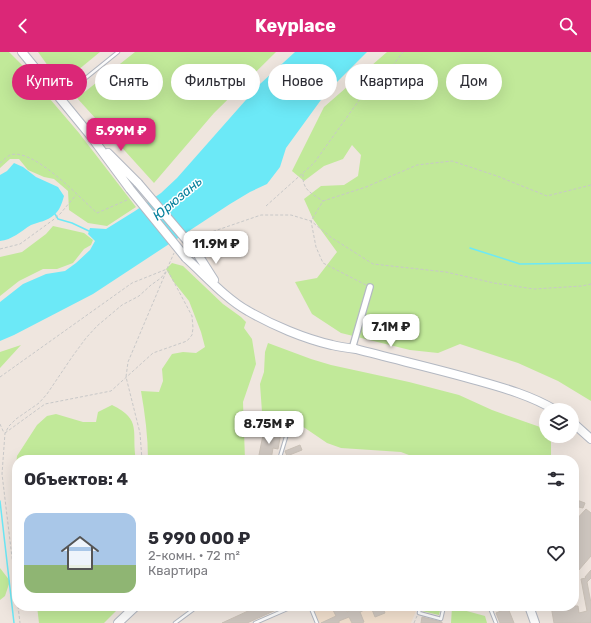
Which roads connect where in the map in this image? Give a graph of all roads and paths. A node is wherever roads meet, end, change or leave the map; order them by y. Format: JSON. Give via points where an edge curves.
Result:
{"nodes":[{"id":1,"x":22,"y":52,"type":"edge"},
{"id":2,"x":118,"y":52,"type":"edge"},
{"id":3,"x":403,"y":52,"type":"edge"},
{"id":4,"x":32,"y":64,"type":"edge"},
{"id":5,"x":87,"y":77,"type":"edge"},
{"id":6,"x":63,"y":100,"type":"edge"},
{"id":7,"x":90,"y":135,"type":"junction"},
{"id":8,"x":0,"y":163,"type":"edge"},
{"id":9,"x":303,"y":173,"type":"junction"},
{"id":10,"x":591,"y":186,"type":"edge"},
{"id":11,"x":130,"y":189,"type":"junction"},
{"id":12,"x":76,"y":194,"type":"junction"},
{"id":13,"x":323,"y":201,"type":"junction"},
{"id":14,"x":266,"y":206,"type":"dead end"},
{"id":15,"x":311,"y":221,"type":"junction"},
{"id":16,"x":190,"y":241,"type":"dead end"},
{"id":17,"x":0,"y":249,"type":"edge"},
{"id":18,"x":179,"y":250,"type":"dead end"},
{"id":19,"x":168,"y":269,"type":"junction"},
{"id":20,"x":591,"y":284,"type":"edge"},
{"id":21,"x":370,"y":287,"type":"joint"},
{"id":22,"x":222,"y":290,"type":"junction"},
{"id":23,"x":352,"y":348,"type":"junction"},
{"id":24,"x":0,"y":377,"type":"edge"},
{"id":25,"x":126,"y":377,"type":"junction"},
{"id":26,"x":540,"y":403,"type":"edge"},
{"id":27,"x":0,"y":424,"type":"edge"},
{"id":28,"x":579,"y":428,"type":"edge"},
{"id":29,"x":5,"y":433,"type":"junction"},
{"id":30,"x":286,"y":437,"type":"dead end"},
{"id":31,"x":591,"y":439,"type":"edge"},
{"id":32,"x":142,"y":455,"type":"edge"},
{"id":33,"x":281,"y":455,"type":"edge"},
{"id":34,"x":12,"y":558,"type":"edge"},
{"id":35,"x":19,"y":611,"type":"edge"},
{"id":36,"x":131,"y":611,"type":"edge"},
{"id":37,"x":191,"y":611,"type":"edge"},
{"id":38,"x":283,"y":611,"type":"edge"},
{"id":39,"x":312,"y":611,"type":"edge"},
{"id":40,"x":419,"y":611,"type":"edge"},
{"id":41,"x":443,"y":611,"type":"edge"},
{"id":42,"x":491,"y":611,"type":"edge"},
{"id":43,"x":531,"y":611,"type":"edge"},
{"id":44,"x":20,"y":623,"type":"edge"},
{"id":45,"x":118,"y":623,"type":"edge"},
{"id":46,"x":175,"y":623,"type":"edge"},
{"id":47,"x":256,"y":623,"type":"edge"},
{"id":48,"x":317,"y":623,"type":"edge"},
{"id":49,"x":496,"y":623,"type":"edge"},
{"id":50,"x":535,"y":623,"type":"edge"}],
"edges":[{"from":1,"to":4,"type":"main road"},
{"from":2,"to":5,"type":"lane"},
{"from":3,"to":9,"type":"path","via":[[387,73],[360,99],[314,163]]},
{"from":6,"to":7,"type":"main road"},
{"from":7,"to":11,"type":"main road"},
{"from":7,"to":22,"type":"main road","bridge":true,"via":[[138,183],[195,250]]},
{"from":8,"to":12,"type":"path","via":[[9,156],[23,155],[56,174]]},
{"from":9,"to":13,"type":"path","via":[[302,182],[305,188]]},
{"from":9,"to":14,"type":"path"},
{"from":10,"to":13,"type":"path","via":[[547,196],[452,161],[417,165],[366,187]]},
{"from":11,"to":12,"type":"path","via":[[127,200],[97,213]]},
{"from":11,"to":22,"type":"main road","bridge":true,"via":[[186,258]]},
{"from":12,"to":17,"type":"path","via":[[60,214],[20,244]]},
{"from":13,"to":15,"type":"path"},
{"from":15,"to":16,"type":"path","via":[[291,214],[261,215],[195,237]]},
{"from":15,"to":20,"type":"path","via":[[332,238],[373,264],[446,272],[494,284],[534,289]]},
{"from":15,"to":21,"type":"path","via":[[316,247],[323,263]]},
{"from":18,"to":19,"type":"path","via":[[173,254]]},
{"from":19,"to":24,"type":"path","via":[[132,283]]},
{"from":19,"to":25,"type":"path","via":[[128,362]]},
{"from":19,"to":25,"type":"path","via":[[192,316],[192,335],[187,341],[153,354]]},
{"from":19,"to":29,"type":"path","via":[[139,296],[122,305],[97,326],[39,403],[16,419]]},
{"from":21,"to":23,"type":"street"},
{"from":22,"to":23,"type":"main road","via":[[240,307],[270,323],[307,338]]},
{"from":23,"to":26,"type":"main road","via":[[456,374]]},
{"from":25,"to":29,"type":"path","via":[[111,391],[45,404]]},
{"from":25,"to":32,"type":"path","via":[[140,433]]},
{"from":27,"to":29,"type":"path"},
{"from":28,"to":31,"type":"main road"},
{"from":29,"to":34,"type":"path","via":[[2,474]]},
{"from":30,"to":33,"type":"lane"},
{"from":35,"to":44,"type":"path"},
{"from":36,"to":45,"type":"main road"},
{"from":37,"to":46,"type":"lane"},
{"from":38,"to":47,"type":"lane"},
{"from":39,"to":48,"type":"lane"},
{"from":40,"to":41,"type":"lane","via":[[441,619]]},
{"from":42,"to":49,"type":"lane"},
{"from":43,"to":50,"type":"main road"}]}
